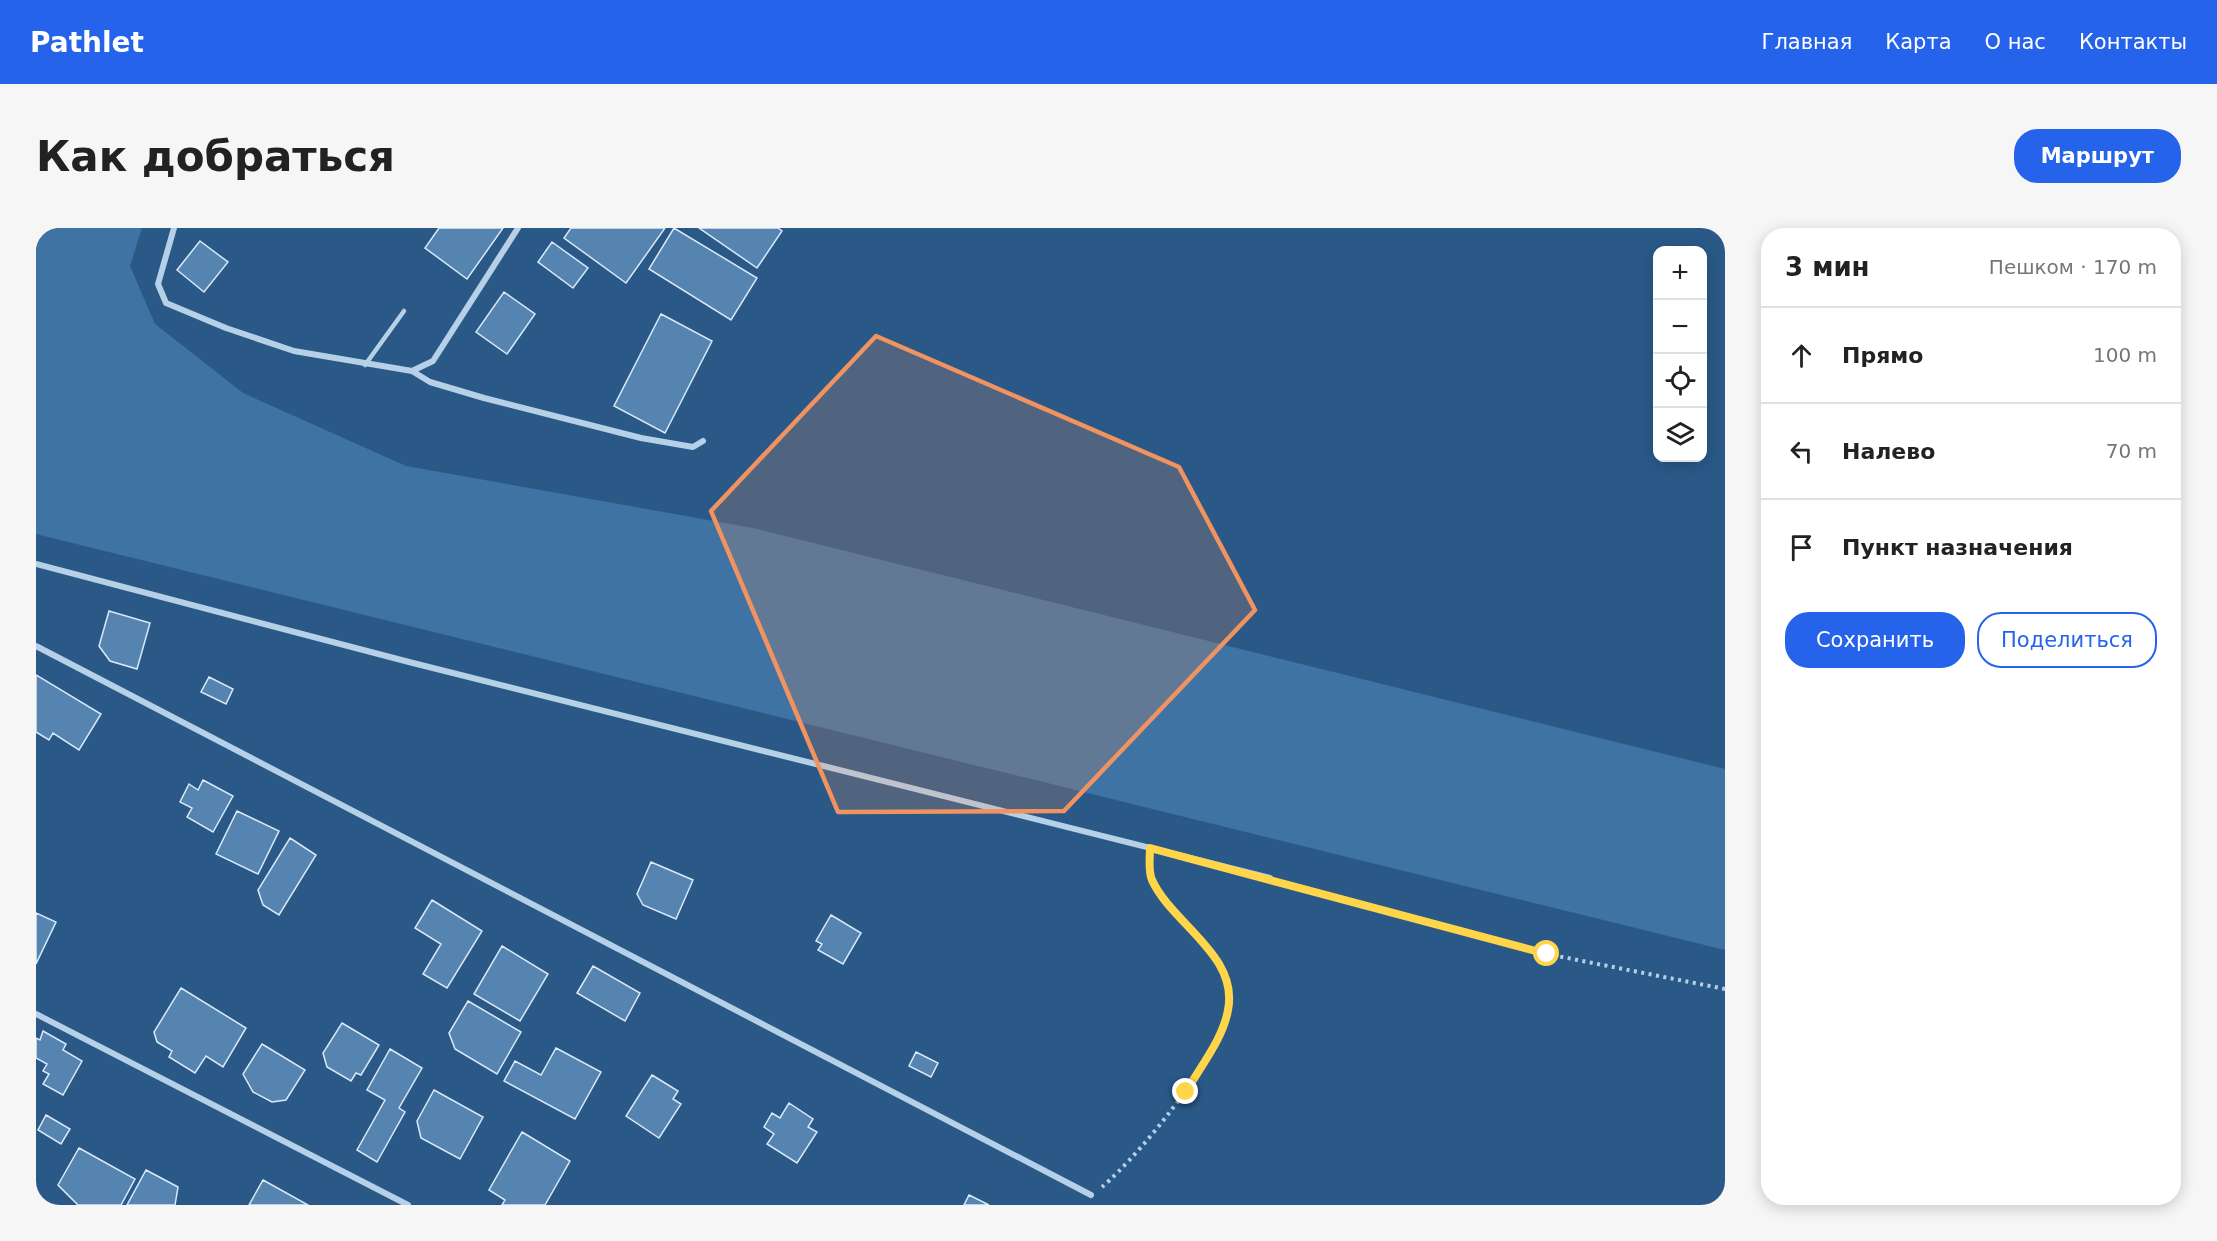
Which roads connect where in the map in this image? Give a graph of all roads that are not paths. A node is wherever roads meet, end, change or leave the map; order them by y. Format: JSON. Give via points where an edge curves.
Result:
{"nodes":[{"id":1,"x":174,"y":228,"type":"edge"},
{"id":2,"x":518,"y":228,"type":"edge"},
{"id":3,"x":404,"y":311,"type":"dead end"},
{"id":4,"x":364,"y":365,"type":"junction"},
{"id":5,"x":412,"y":372,"type":"junction"},
{"id":6,"x":703,"y":441,"type":"dead end"},
{"id":7,"x":36,"y":564,"type":"edge"},
{"id":8,"x":36,"y":646,"type":"edge"},
{"id":9,"x":1270,"y":878,"type":"road end"},
{"id":10,"x":36,"y":1014,"type":"edge"},
{"id":11,"x":1091,"y":1195,"type":"road end"},
{"id":12,"x":408,"y":1205,"type":"edge"}],
"edges":[{"from":1,"to":4,"type":"street","via":[[158,284],[166,303],[294,351]]},
{"from":2,"to":5,"type":"street","via":[[433,361]]},
{"from":3,"to":4,"type":"lane"},
{"from":4,"to":5,"type":"street"},
{"from":5,"to":6,"type":"street","via":[[430,382],[484,398],[641,438],[693,447]]},
{"from":7,"to":9,"type":"street"},
{"from":8,"to":11,"type":"street"},
{"from":10,"to":12,"type":"street"}]}
